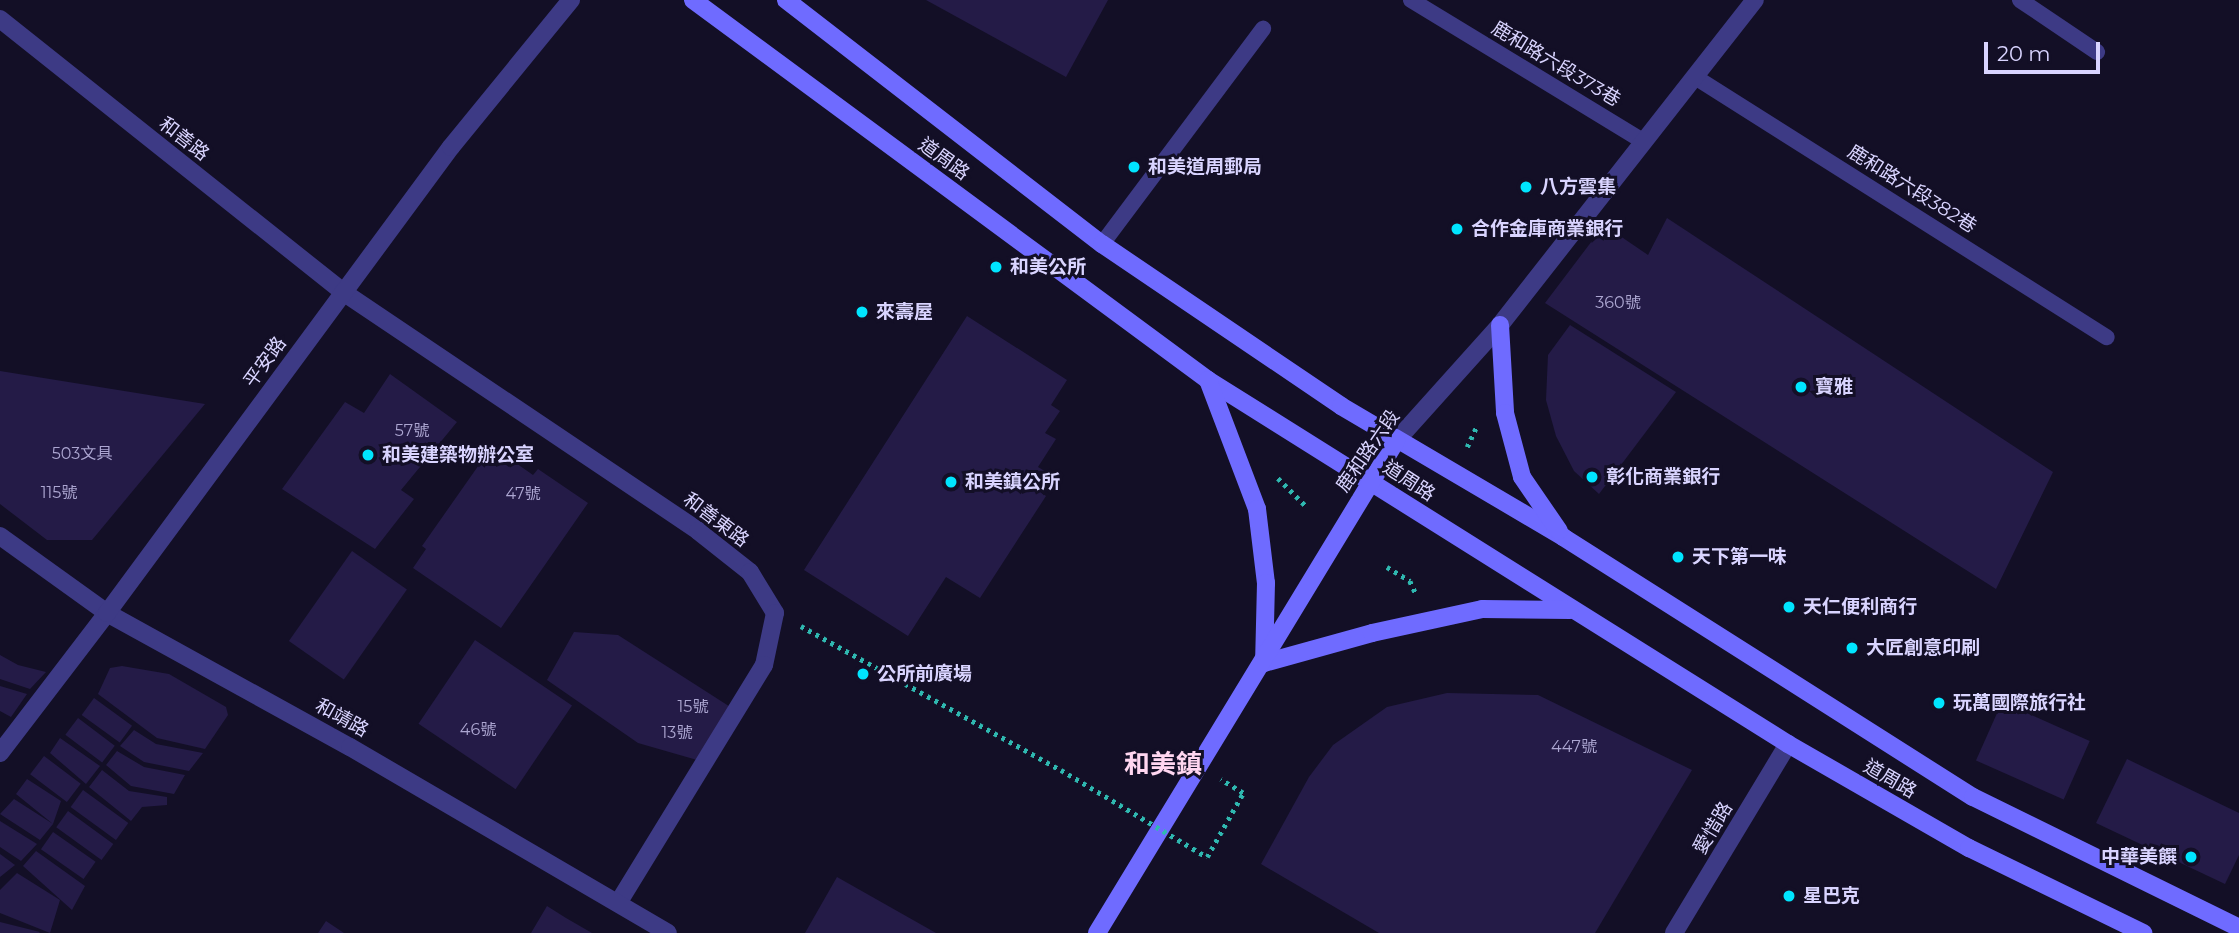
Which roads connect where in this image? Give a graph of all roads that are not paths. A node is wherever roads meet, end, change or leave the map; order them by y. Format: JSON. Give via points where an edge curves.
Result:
{"nodes":[{"id":1,"x":571,"y":0,"type":"edge"},
{"id":2,"x":693,"y":0,"type":"edge"},
{"id":3,"x":786,"y":0,"type":"edge"},
{"id":4,"x":1411,"y":0,"type":"edge"},
{"id":5,"x":1755,"y":0,"type":"edge"},
{"id":6,"x":2020,"y":0,"type":"edge"},
{"id":7,"x":0,"y":19,"type":"edge"},
{"id":8,"x":1262,"y":29,"type":"dead end"},
{"id":9,"x":2097,"y":52,"type":"dead end"},
{"id":10,"x":1695,"y":77,"type":"junction"},
{"id":11,"x":1643,"y":141,"type":"junction"},
{"id":12,"x":1102,"y":244,"type":"junction"},
{"id":13,"x":342,"y":292,"type":"junction"},
{"id":14,"x":1500,"y":325,"type":"junction"},
{"id":15,"x":2107,"y":337,"type":"dead end"},
{"id":16,"x":1209,"y":380,"type":"junction"},
{"id":17,"x":1396,"y":441,"type":"junction"},
{"id":18,"x":1370,"y":481,"type":"junction"},
{"id":19,"x":0,"y":536,"type":"edge"},
{"id":20,"x":1563,"y":537,"type":"junction"},
{"id":21,"x":1572,"y":610,"type":"junction"},
{"id":22,"x":107,"y":613,"type":"junction"},
{"id":23,"x":1264,"y":663,"type":"junction"},
{"id":24,"x":1788,"y":744,"type":"junction"},
{"id":25,"x":0,"y":754,"type":"edge"},
{"id":26,"x":619,"y":902,"type":"junction"},
{"id":27,"x":2239,"y":928,"type":"edge"},
{"id":28,"x":668,"y":933,"type":"edge"},
{"id":29,"x":1097,"y":933,"type":"edge"},
{"id":30,"x":1674,"y":933,"type":"edge"},
{"id":31,"x":2143,"y":933,"type":"edge"}],
"edges":[{"from":1,"to":13,"type":"street","name":"平安路","via":[[451,147]]},
{"from":2,"to":16,"type":"main road","name":"道周路"},
{"from":3,"to":12,"type":"main road","name":"道周路"},
{"from":4,"to":11,"type":"lane","name":"鹿和路六段373巷"},
{"from":5,"to":10,"type":"street","name":"鹿和路六段"},
{"from":6,"to":9,"type":"lane"},
{"from":7,"to":13,"type":"street","name":"和善路"},
{"from":8,"to":12,"type":"lane"},
{"from":10,"to":11,"type":"street","name":"鹿和路六段"},
{"from":10,"to":15,"type":"lane","name":"鹿和路六段382巷"},
{"from":11,"to":14,"type":"street","name":"鹿和路六段"},
{"from":12,"to":17,"type":"main road","name":"道周路"},
{"from":13,"to":22,"type":"street","name":"平安路"},
{"from":13,"to":26,"type":"street","name":"和善東路","via":[[698,531],[750,572],[775,612],[764,666]]},
{"from":14,"to":17,"type":"street","name":"鹿和路六段"},
{"from":14,"to":20,"type":"main road","via":[[1505,413],[1522,477]]},
{"from":16,"to":18,"type":"main road","name":"道周路"},
{"from":16,"to":23,"type":"main road","via":[[1257,509],[1266,583]]},
{"from":17,"to":18,"type":"main road","name":"鹿和路六段"},
{"from":17,"to":20,"type":"main road","name":"道周路"},
{"from":18,"to":21,"type":"main road","name":"道周路"},
{"from":18,"to":23,"type":"main road","name":"鹿和路六段"},
{"from":19,"to":22,"type":"street","name":"和靖路"},
{"from":20,"to":27,"type":"main road","name":"道周路","via":[[1973,797]]},
{"from":21,"to":23,"type":"main road","via":[[1482,609]]},
{"from":21,"to":24,"type":"main road","name":"道周路"},
{"from":22,"to":25,"type":"street","name":"平安路"},
{"from":22,"to":26,"type":"street","name":"和靖路"},
{"from":23,"to":29,"type":"main road","name":"鹿和路六段"},
{"from":24,"to":30,"type":"street","name":"愛惜路"},
{"from":24,"to":31,"type":"main road","name":"道周路","via":[[1969,848]]},
{"from":26,"to":28,"type":"street","name":"和靖路"}]}
